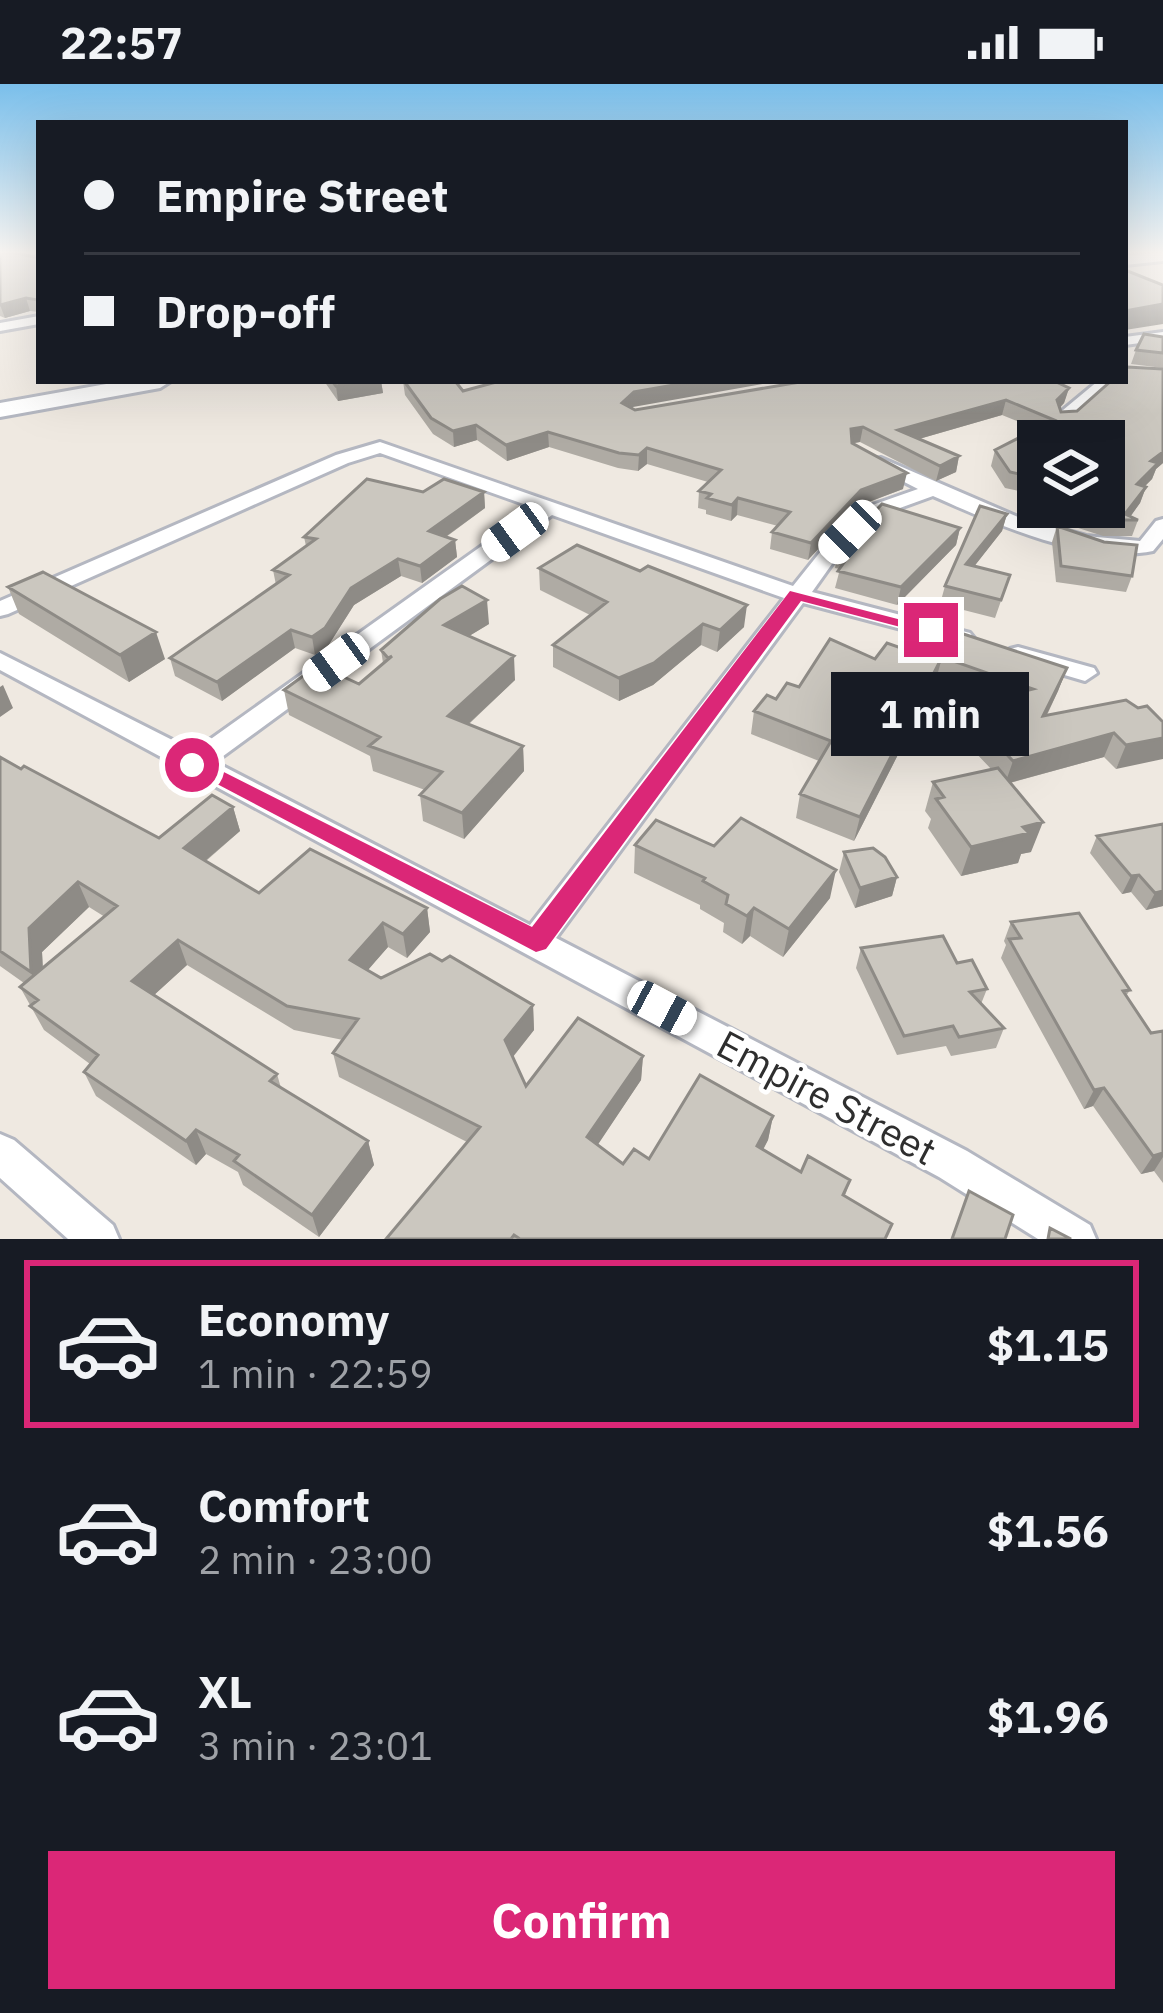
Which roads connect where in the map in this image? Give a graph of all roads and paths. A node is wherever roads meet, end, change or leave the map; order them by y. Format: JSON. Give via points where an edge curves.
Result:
{"nodes":[{"id":1,"x":36,"y":321,"type":"edge"},
{"id":2,"x":0,"y":327,"type":"edge"},
{"id":3,"x":1163,"y":336,"type":"edge"},
{"id":4,"x":1128,"y":341,"type":"edge"},
{"id":5,"x":143,"y":384,"type":"edge"},
{"id":6,"x":1104,"y":384,"type":"edge"},
{"id":7,"x":0,"y":410,"type":"edge"},
{"id":8,"x":1063,"y":419,"type":"edge"},
{"id":9,"x":858,"y":451,"type":"edge"},
{"id":10,"x":930,"y":491,"type":"junction"},
{"id":11,"x":551,"y":506,"type":"junction"},
{"id":12,"x":1163,"y":525,"type":"edge"},
{"id":13,"x":797,"y":595,"type":"junction"},
{"id":14,"x":0,"y":609,"type":"edge"},
{"id":15,"x":0,"y":661,"type":"edge"},
{"id":16,"x":1085,"y":673,"type":"dead end"},
{"id":17,"x":192,"y":765,"type":"junction"},
{"id":18,"x":536,"y":941,"type":"junction"},
{"id":19,"x":0,"y":1153,"type":"edge"},
{"id":20,"x":99,"y":1239,"type":"edge"},
{"id":21,"x":1076,"y":1239,"type":"edge"}],
"edges":[{"from":1,"to":2,"type":"street"},
{"from":3,"to":4,"type":"street"},
{"from":5,"to":7,"type":"main road"},
{"from":6,"to":8,"type":"street"},
{"from":9,"to":10,"type":"street"},
{"from":10,"to":12,"type":"street","via":[[1112,548],[1146,547]]},
{"from":10,"to":13,"type":"street","via":[[868,513]]},
{"from":11,"to":13,"type":"street"},
{"from":11,"to":14,"type":"street","via":[[380,447]]},
{"from":11,"to":17,"type":"street"},
{"from":13,"to":16,"type":"street"},
{"from":13,"to":18,"type":"street"},
{"from":15,"to":17,"type":"street","name":"Empire Street"},
{"from":17,"to":18,"type":"street","name":"Empire Street"},
{"from":18,"to":21,"type":"street","name":"Empire Street","via":[[953,1164]]},
{"from":19,"to":20,"type":"street"}]}
